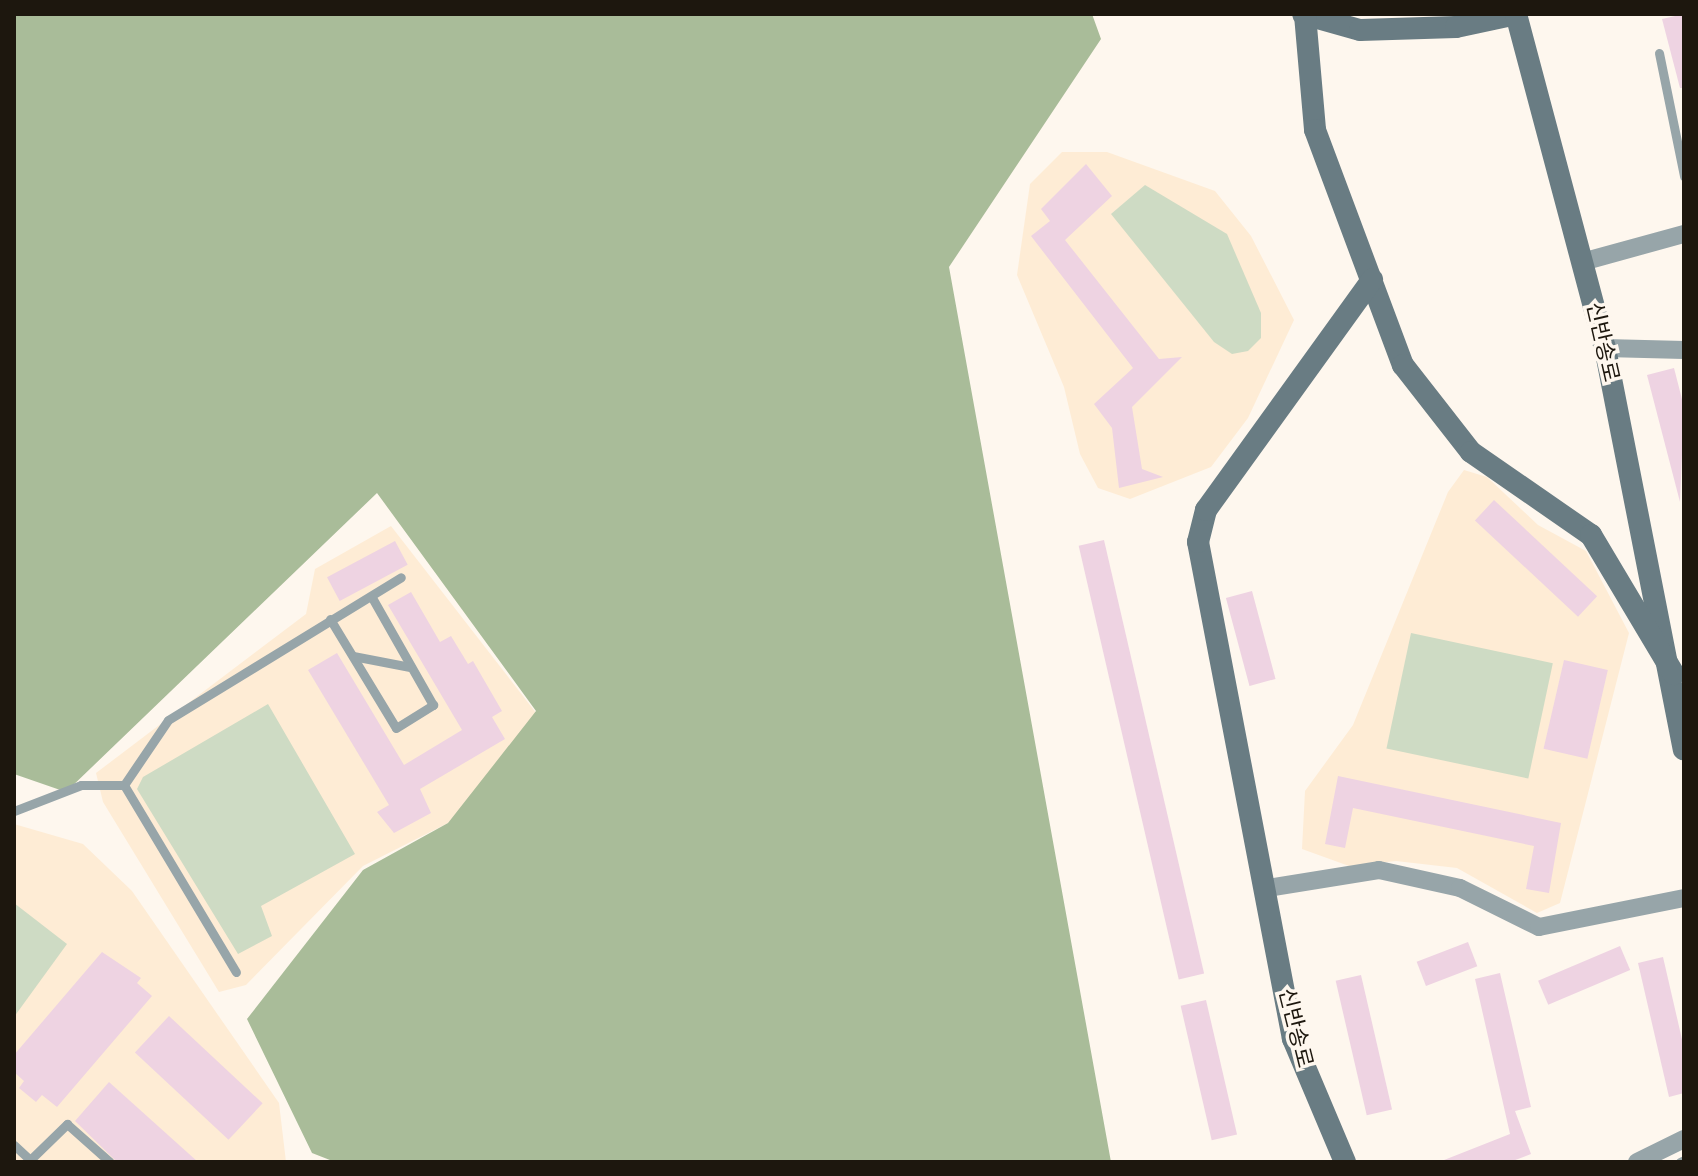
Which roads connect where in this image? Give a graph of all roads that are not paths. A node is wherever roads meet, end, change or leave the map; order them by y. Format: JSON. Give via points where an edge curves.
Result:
{"nodes":[{"id":1,"x":1304,"y":14,"type":"edge"},
{"id":2,"x":1505,"y":15,"type":"edge"},
{"id":3,"x":1659,"y":53,"type":"dead end"},
{"id":4,"x":1684,"y":176,"type":"edge"},
{"id":5,"x":1684,"y":234,"type":"edge"},
{"id":6,"x":1582,"y":262,"type":"junction"},
{"id":7,"x":1372,"y":280,"type":"junction"},
{"id":8,"x":1605,"y":348,"type":"junction"},
{"id":9,"x":1684,"y":350,"type":"edge"},
{"id":10,"x":401,"y":577,"type":"dead end"},
{"id":11,"x":371,"y":596,"type":"junction"},
{"id":12,"x":330,"y":619,"type":"junction"},
{"id":13,"x":353,"y":656,"type":"junction"},
{"id":14,"x":410,"y":667,"type":"junction"},
{"id":15,"x":1679,"y":678,"type":"edge"},
{"id":16,"x":1684,"y":749,"type":"edge"},
{"id":17,"x":124,"y":785,"type":"junction"},
{"id":18,"x":14,"y":811,"type":"edge"},
{"id":19,"x":1267,"y":888,"type":"junction"},
{"id":20,"x":1684,"y":898,"type":"edge"},
{"id":21,"x":236,"y":972,"type":"dead end"},
{"id":22,"x":1684,"y":1139,"type":"edge"},
{"id":23,"x":14,"y":1145,"type":"edge"},
{"id":24,"x":31,"y":1161,"type":"edge"},
{"id":25,"x":110,"y":1162,"type":"edge"},
{"id":26,"x":1345,"y":1162,"type":"edge"},
{"id":27,"x":1637,"y":1162,"type":"edge"}],
"edges":[{"from":1,"to":2,"type":"main road","via":[[1360,30]]},
{"from":1,"to":7,"type":"main road","name":"신반송로","via":[[1315,130]]},
{"from":2,"to":6,"type":"main road","name":"신반송로"},
{"from":3,"to":4,"type":"lane"},
{"from":5,"to":6,"type":"street"},
{"from":6,"to":8,"type":"main road","name":"신반송로"},
{"from":7,"to":15,"type":"main road","name":"신반송로","via":[[1403,365],[1471,452],[1591,535]]},
{"from":7,"to":19,"type":"main road","name":"신반송로","via":[[1206,510],[1198,542]]},
{"from":8,"to":9,"type":"street"},
{"from":8,"to":15,"type":"main road","name":"신반송로"},
{"from":10,"to":11,"type":"lane"},
{"from":11,"to":12,"type":"lane"},
{"from":11,"to":14,"type":"lane"},
{"from":12,"to":13,"type":"lane"},
{"from":12,"to":17,"type":"lane","via":[[168,720]]},
{"from":13,"to":14,"type":"lane"},
{"from":13,"to":14,"type":"lane","via":[[396,728],[433,705]]},
{"from":15,"to":16,"type":"main road","name":"신반송로"},
{"from":17,"to":18,"type":"lane","via":[[81,785]]},
{"from":17,"to":21,"type":"lane"},
{"from":19,"to":20,"type":"street","via":[[1379,870],[1460,888],[1539,927]]},
{"from":19,"to":26,"type":"main road","name":"신반송로","via":[[1293,1039]]},
{"from":22,"to":27,"type":"street"},
{"from":23,"to":24,"type":"lane"},
{"from":24,"to":25,"type":"lane","via":[[67,1124]]}]}
